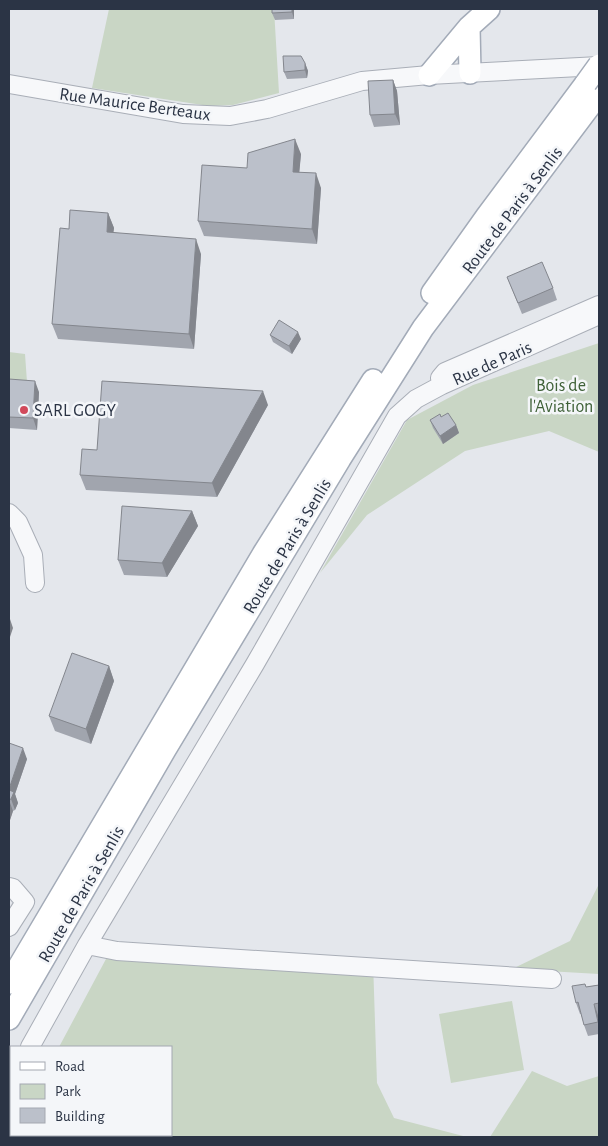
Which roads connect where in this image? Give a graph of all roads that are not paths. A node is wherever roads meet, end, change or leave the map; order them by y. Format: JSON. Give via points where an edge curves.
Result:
{"nodes":[{"id":1,"x":490,"y":9,"type":"edge"},
{"id":2,"x":469,"y":27,"type":"junction"},
{"id":3,"x":599,"y":66,"type":"edge"},
{"id":4,"x":470,"y":73,"type":"junction"},
{"id":5,"x":429,"y":75,"type":"junction"},
{"id":6,"x":9,"y":84,"type":"edge"},
{"id":7,"x":592,"y":88,"type":"edge"},
{"id":8,"x":599,"y":305,"type":"edge"},
{"id":9,"x":599,"y":315,"type":"edge"},
{"id":10,"x":442,"y":385,"type":"junction"},
{"id":11,"x":9,"y":513,"type":"edge"},
{"id":12,"x":35,"y":583,"type":"dead end"},
{"id":13,"x":9,"y":886,"type":"edge"},
{"id":14,"x":9,"y":927,"type":"edge"},
{"id":15,"x":87,"y":944,"type":"junction"},
{"id":16,"x":552,"y":979,"type":"dead end"},
{"id":17,"x":9,"y":983,"type":"edge"},
{"id":18,"x":9,"y":1019,"type":"edge"},
{"id":19,"x":31,"y":1046,"type":"edge"}],
"edges":[{"from":1,"to":2,"type":"main road"},
{"from":2,"to":4,"type":"main road"},
{"from":2,"to":5,"type":"main road"},
{"from":3,"to":4,"type":"street","name":"Rue Maurice Berteaux"},
{"from":3,"to":7,"type":"main road","bridge":true},
{"from":4,"to":5,"type":"street","name":"Rue Maurice Berteaux"},
{"from":5,"to":6,"type":"street","name":"Rue Maurice Berteaux","via":[[362,81],[230,116],[183,114]]},
{"from":7,"to":17,"type":"main road","name":"Route de Paris à Senlis","via":[[486,217],[328,448]]},
{"from":7,"to":18,"type":"main road","name":"Route de Paris à Senlis","via":[[423,328],[350,443],[194,700]]},
{"from":8,"to":10,"type":"street","name":"Rue de Paris","via":[[445,372],[440,378]]},
{"from":9,"to":10,"type":"street","name":"Rue de Paris"},
{"from":10,"to":15,"type":"street","via":[[397,416],[255,664]]},
{"from":11,"to":12,"type":"street","via":[[18,522],[33,556]]},
{"from":13,"to":14,"type":"street","via":[[25,902]]},
{"from":15,"to":16,"type":"street","via":[[117,951]]},
{"from":15,"to":19,"type":"street"}]}
